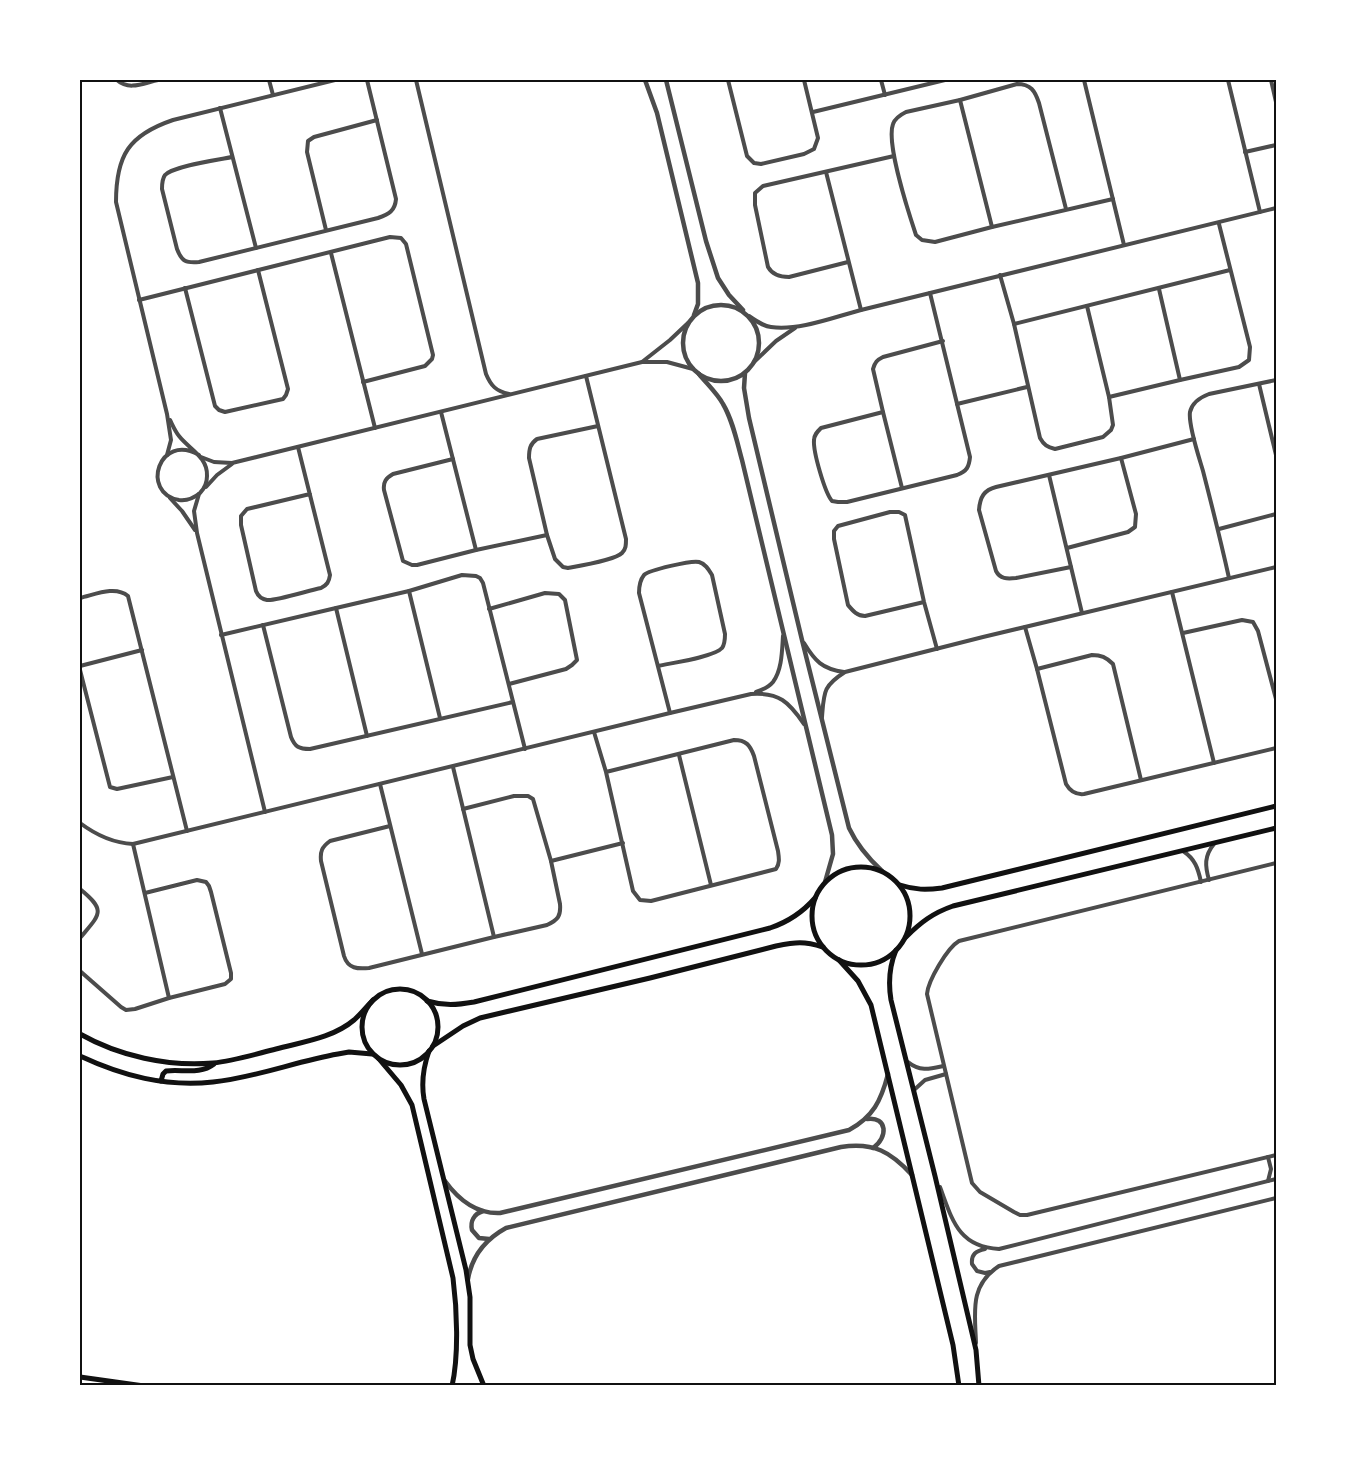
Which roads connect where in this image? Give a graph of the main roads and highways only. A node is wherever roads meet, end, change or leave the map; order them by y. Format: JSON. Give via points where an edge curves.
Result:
{"nodes":[{"id":1,"x":1276,"y":807,"type":"edge"},
{"id":2,"x":1276,"y":828,"type":"edge"},
{"id":3,"x":900,"y":885,"type":"junction"},
{"id":4,"x":815,"y":898,"type":"junction"},
{"id":5,"x":906,"y":937,"type":"junction"},
{"id":6,"x":824,"y":948,"type":"junction"},
{"id":7,"x":896,"y":950,"type":"junction"},
{"id":8,"x":839,"y":960,"type":"junction"},
{"id":9,"x":373,"y":1000,"type":"junction"},
{"id":10,"x":427,"y":1001,"type":"junction"},
{"id":11,"x":80,"y":1034,"type":"edge"},
{"id":12,"x":433,"y":1046,"type":"junction"},
{"id":13,"x":429,"y":1052,"type":"junction"},
{"id":14,"x":372,"y":1054,"type":"junction"},
{"id":15,"x":80,"y":1056,"type":"edge"},
{"id":16,"x":379,"y":1059,"type":"junction"},
{"id":17,"x":215,"y":1063,"type":"junction"},
{"id":18,"x":160,"y":1082,"type":"junction"},
{"id":19,"x":80,"y":1377,"type":"edge"},
{"id":20,"x":144,"y":1386,"type":"edge"},
{"id":21,"x":452,"y":1386,"type":"edge"},
{"id":22,"x":484,"y":1386,"type":"edge"},
{"id":23,"x":959,"y":1386,"type":"edge"},
{"id":24,"x":979,"y":1386,"type":"edge"}],
"edges":[{"from":1,"to":3,"type":"main road","via":[[942,888],[922,890]]},
{"from":2,"to":5,"type":"main road","via":[[953,906],[926,919]]},
{"from":3,"to":4,"type":"main road","via":[[882,871],[851,867],[825,882]]},
{"from":3,"to":5,"type":"main road","via":[[910,914]]},
{"from":4,"to":6,"type":"main road","via":[[812,919]]},
{"from":4,"to":10,"type":"main road","via":[[794,918],[770,928],[474,1002],[452,1006]]},
{"from":5,"to":7,"type":"main road"},
{"from":6,"to":8,"type":"main road"},
{"from":6,"to":12,"type":"main road","via":[[808,942],[776,946],[480,1018]]},
{"from":7,"to":8,"type":"main road","via":[[869,964]]},
{"from":7,"to":24,"type":"main road","via":[[891,961],[891,1000],[976,1350]]},
{"from":8,"to":23,"type":"main road","via":[[872,1005],[953,1345]]},
{"from":9,"to":10,"type":"main road","via":[[396,989],[413,991]]},
{"from":9,"to":14,"type":"main road","via":[[363,1014],[361,1031]]},
{"from":9,"to":17,"type":"main road","via":[[354,1020],[332,1033]]},
{"from":10,"to":12,"type":"main road","via":[[437,1017]]},
{"from":11,"to":17,"type":"main road","via":[[150,1059]]},
{"from":12,"to":13,"type":"main road"},
{"from":13,"to":16,"type":"main road","via":[[411,1064],[389,1064]]},
{"from":13,"to":22,"type":"main road","via":[[422,1072],[422,1089],[468,1282],[472,1359]]},
{"from":14,"to":16,"type":"main road"},
{"from":14,"to":18,"type":"main road","via":[[339,1053],[214,1082]]},
{"from":15,"to":18,"type":"main road","via":[[107,1069]]},
{"from":16,"to":21,"type":"main road","via":[[412,1105],[453,1278],[456,1354]]},
{"from":17,"to":18,"type":"main road","via":[[200,1071],[168,1070]]},
{"from":19,"to":20,"type":"main road"}]}
